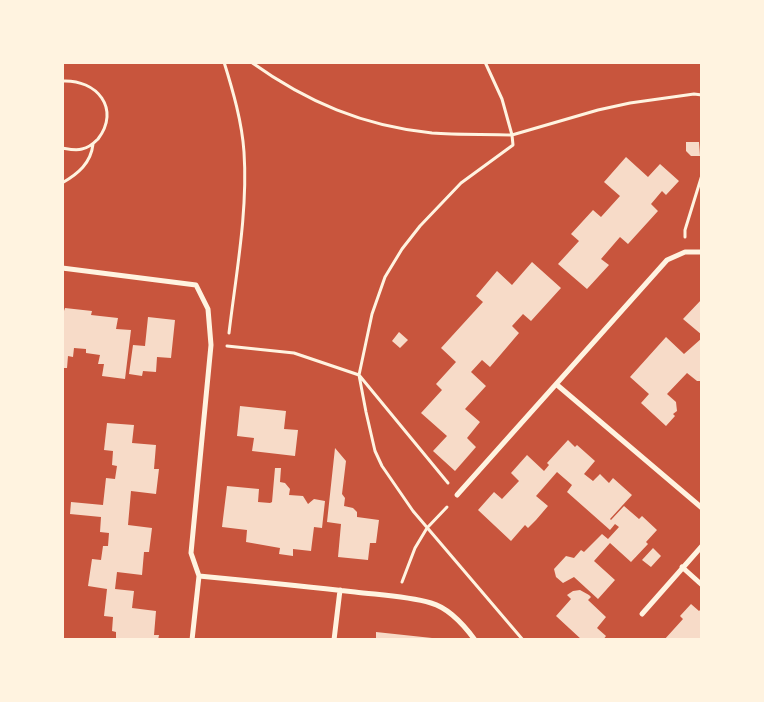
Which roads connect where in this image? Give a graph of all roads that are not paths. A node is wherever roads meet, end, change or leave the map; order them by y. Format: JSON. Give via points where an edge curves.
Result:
{"nodes":[{"id":1,"x":702,"y":252,"type":"edge"},
{"id":2,"x":62,"y":268,"type":"edge"},
{"id":3,"x":556,"y":384,"type":"junction"},
{"id":4,"x":457,"y":495,"type":"road end"},
{"id":5,"x":702,"y":508,"type":"edge"},
{"id":6,"x":702,"y":546,"type":"edge"},
{"id":7,"x":682,"y":567,"type":"junction"},
{"id":8,"x":199,"y":576,"type":"junction"},
{"id":9,"x":702,"y":585,"type":"edge"},
{"id":10,"x":340,"y":590,"type":"junction"},
{"id":11,"x":642,"y":614,"type":"dead end"},
{"id":12,"x":192,"y":640,"type":"edge"},
{"id":13,"x":334,"y":640,"type":"edge"},
{"id":14,"x":475,"y":640,"type":"edge"}],
"edges":[{"from":1,"to":3,"type":"street","via":[[686,252],[667,260]]},
{"from":2,"to":8,"type":"street","via":[[196,284],[208,310],[211,345],[191,553]]},
{"from":3,"to":4,"type":"street"},
{"from":3,"to":5,"type":"street"},
{"from":6,"to":7,"type":"street"},
{"from":7,"to":9,"type":"street"},
{"from":7,"to":11,"type":"street"},
{"from":8,"to":10,"type":"street"},
{"from":8,"to":12,"type":"street"},
{"from":10,"to":13,"type":"street"},
{"from":10,"to":14,"type":"street","via":[[433,603],[464,626]]}]}
